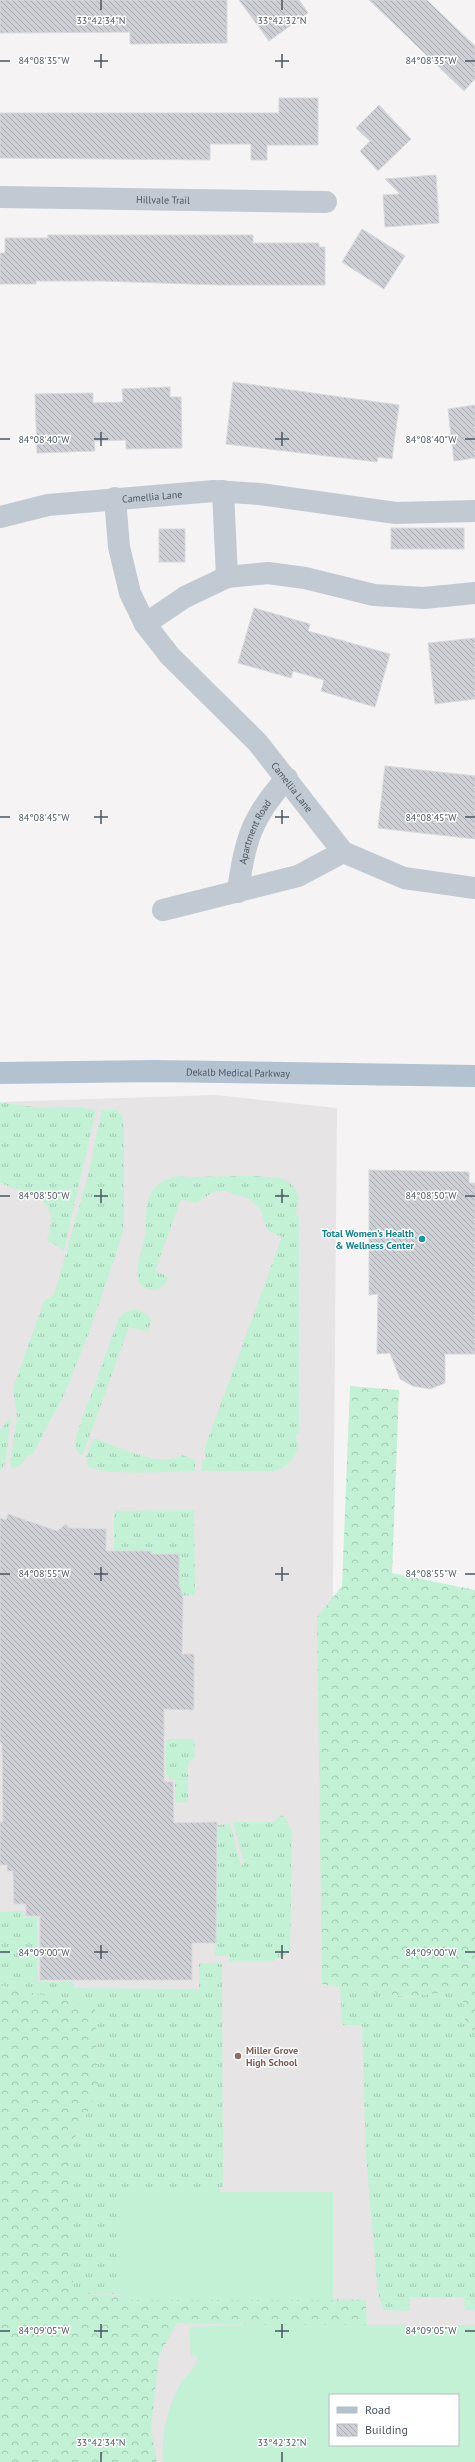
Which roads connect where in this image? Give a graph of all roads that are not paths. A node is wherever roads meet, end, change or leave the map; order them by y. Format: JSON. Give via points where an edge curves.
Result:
{"nodes":[{"id":1,"x":0,"y":197,"type":"edge"},
{"id":2,"x":326,"y":202,"type":"dead end"},
{"id":3,"x":223,"y":491,"type":"junction"},
{"id":4,"x":115,"y":498,"type":"junction"},
{"id":5,"x":475,"y":511,"type":"edge"},
{"id":6,"x":0,"y":517,"type":"edge"},
{"id":7,"x":227,"y":577,"type":"junction"},
{"id":8,"x":475,"y":593,"type":"edge"},
{"id":9,"x":145,"y":624,"type":"junction"},
{"id":10,"x":287,"y":778,"type":"junction"},
{"id":11,"x":343,"y":852,"type":"junction"},
{"id":12,"x":475,"y":888,"type":"edge"},
{"id":13,"x":238,"y":892,"type":"junction"},
{"id":14,"x":163,"y":910,"type":"dead end"},
{"id":15,"x":0,"y":1073,"type":"edge"},
{"id":16,"x":475,"y":1076,"type":"edge"}],
"edges":[{"from":1,"to":2,"type":"street","name":"Hillvale Trail"},
{"from":3,"to":4,"type":"street","name":"Camellia Lane"},
{"from":3,"to":5,"type":"street","name":"Camellia Lane","via":[[396,513]]},
{"from":3,"to":7,"type":"street"},
{"from":4,"to":6,"type":"street","name":"Camellia Lane","via":[[48,505]]},
{"from":4,"to":9,"type":"street","name":"Camellia Lane","via":[[119,547],[130,593]]},
{"from":7,"to":8,"type":"street","via":[[268,573],[306,578],[374,595],[424,598]]},
{"from":7,"to":9,"type":"street","via":[[185,597]]},
{"from":9,"to":10,"type":"street","name":"Camellia Lane","via":[[170,656],[258,743]]},
{"from":10,"to":11,"type":"street","name":"Camellia Lane"},
{"from":10,"to":13,"type":"street","name":"Apartment Road","via":[[268,798],[254,822],[242,855]]},
{"from":11,"to":12,"type":"street","name":"Camellia Lane","via":[[404,878]]},
{"from":11,"to":13,"type":"street","via":[[298,876]]},
{"from":13,"to":14,"type":"street"},
{"from":15,"to":16,"type":"main road","name":"Dekalb Medical Parkway","via":[[187,1072]]}]}
